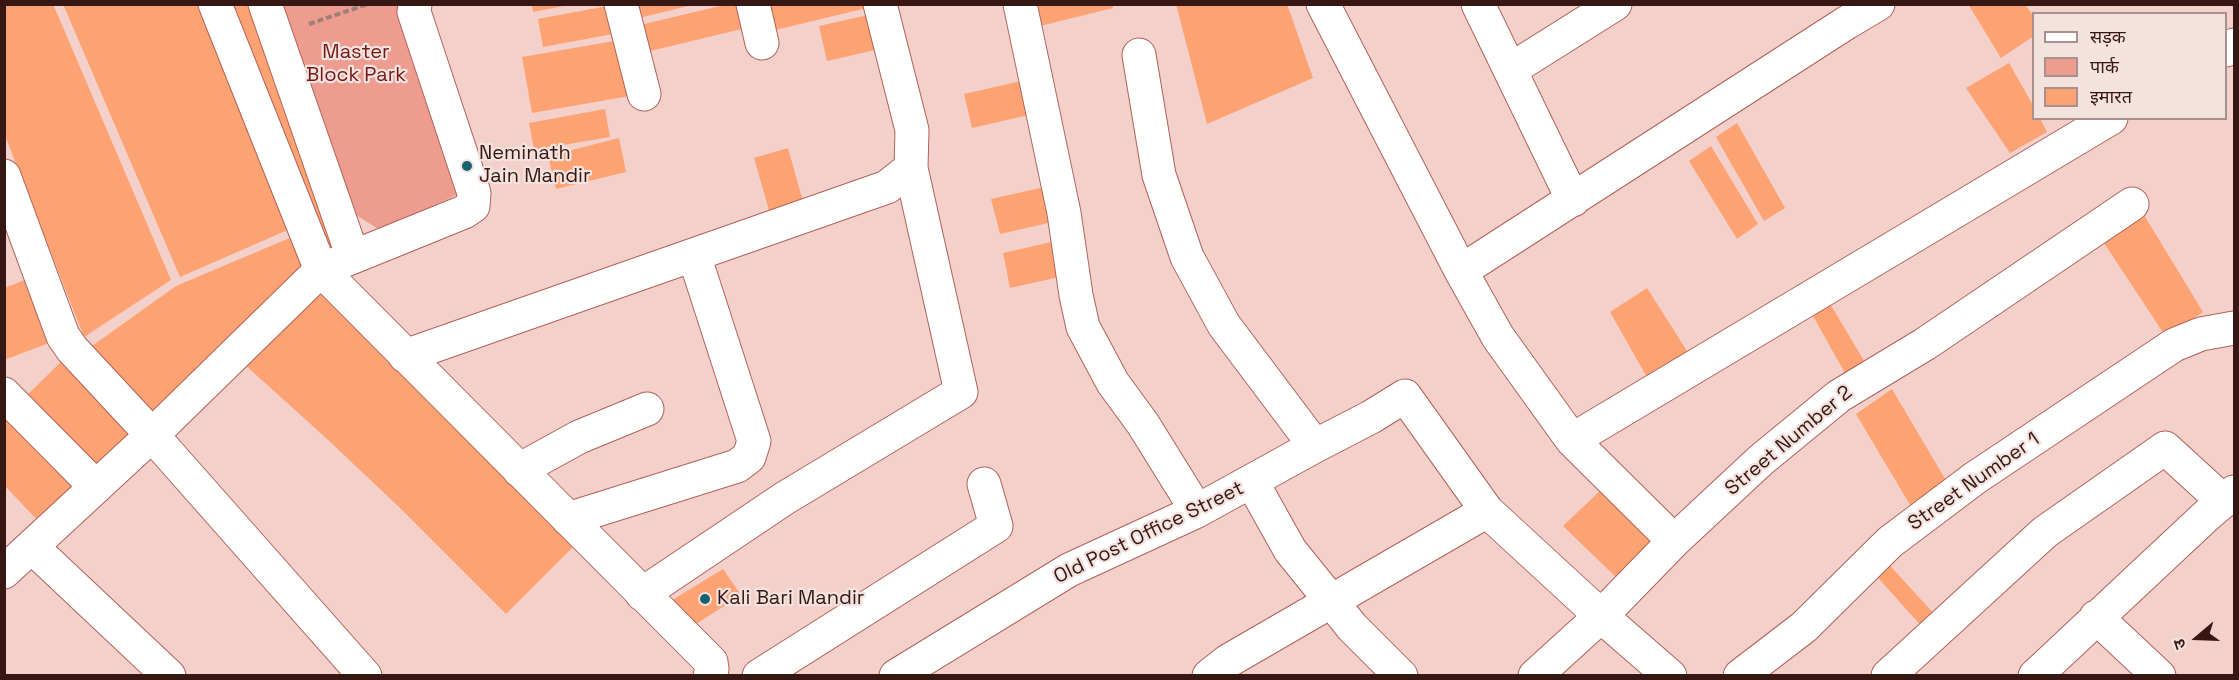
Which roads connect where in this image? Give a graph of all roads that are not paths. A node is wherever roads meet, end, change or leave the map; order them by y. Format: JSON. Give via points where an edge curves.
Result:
{"nodes":[{"id":1,"x":215,"y":4,"type":"edge"},
{"id":2,"x":265,"y":4,"type":"edge"},
{"id":3,"x":415,"y":4,"type":"edge"},
{"id":4,"x":621,"y":4,"type":"edge"},
{"id":5,"x":753,"y":4,"type":"edge"},
{"id":6,"x":880,"y":4,"type":"edge"},
{"id":7,"x":1020,"y":4,"type":"edge"},
{"id":8,"x":1323,"y":4,"type":"edge"},
{"id":9,"x":1478,"y":4,"type":"edge"},
{"id":10,"x":1616,"y":4,"type":"edge"},
{"id":11,"x":1878,"y":4,"type":"edge"},
{"id":12,"x":762,"y":43,"type":"dead end"},
{"id":13,"x":1139,"y":56,"type":"dead end"},
{"id":14,"x":1510,"y":70,"type":"junction"},
{"id":15,"x":644,"y":94,"type":"dead end"},
{"id":16,"x":2108,"y":120,"type":"edge"},
{"id":17,"x":4,"y":176,"type":"edge"},
{"id":18,"x":899,"y":177,"type":"junction"},
{"id":19,"x":1573,"y":200,"type":"junction"},
{"id":20,"x":2132,"y":204,"type":"dead end"},
{"id":21,"x":694,"y":255,"type":"junction"},
{"id":22,"x":354,"y":257,"type":"junction"},
{"id":23,"x":321,"y":270,"type":"junction"},
{"id":24,"x":1461,"y":271,"type":"junction"},
{"id":25,"x":2235,"y":328,"type":"edge"},
{"id":26,"x":405,"y":356,"type":"junction"},
{"id":27,"x":4,"y":394,"type":"edge"},
{"id":28,"x":647,"y":409,"type":"dead end"},
{"id":29,"x":152,"y":435,"type":"junction"},
{"id":30,"x":1572,"y":440,"type":"junction"},
{"id":31,"x":1315,"y":446,"type":"junction"},
{"id":32,"x":519,"y":470,"type":"junction"},
{"id":33,"x":1252,"y":482,"type":"junction"},
{"id":34,"x":984,"y":484,"type":"dead end"},
{"id":35,"x":96,"y":487,"type":"junction"},
{"id":36,"x":2229,"y":496,"type":"edge"},
{"id":37,"x":1197,"y":511,"type":"junction"},
{"id":38,"x":1487,"y":511,"type":"junction"},
{"id":39,"x":568,"y":519,"type":"junction"},
{"id":40,"x":1674,"y":541,"type":"junction"},
{"id":41,"x":32,"y":547,"type":"junction"},
{"id":42,"x":4,"y":572,"type":"edge"},
{"id":43,"x":642,"y":594,"type":"junction"},
{"id":44,"x":1331,"y":602,"type":"junction"},
{"id":45,"x":1600,"y":616,"type":"junction"},
{"id":46,"x":2096,"y":617,"type":"junction"},
{"id":47,"x":169,"y":675,"type":"edge"},
{"id":48,"x":365,"y":675,"type":"edge"},
{"id":49,"x":710,"y":675,"type":"edge"},
{"id":50,"x":759,"y":675,"type":"edge"},
{"id":51,"x":896,"y":675,"type":"edge"},
{"id":52,"x":1209,"y":675,"type":"edge"},
{"id":53,"x":1401,"y":675,"type":"edge"},
{"id":54,"x":1535,"y":675,"type":"edge"},
{"id":55,"x":1670,"y":675,"type":"edge"},
{"id":56,"x":1740,"y":675,"type":"edge"},
{"id":57,"x":1888,"y":675,"type":"edge"},
{"id":58,"x":2035,"y":675,"type":"edge"},
{"id":59,"x":2159,"y":675,"type":"edge"}],
"edges":[{"from":1,"to":23,"type":"street"},
{"from":2,"to":22,"type":"street"},
{"from":3,"to":22,"type":"street","via":[[414,12],[474,193],[473,206]]},
{"from":4,"to":15,"type":"street"},
{"from":5,"to":12,"type":"street"},
{"from":6,"to":18,"type":"street","via":[[912,130]]},
{"from":7,"to":37,"type":"street","via":[[1064,213],[1083,327],[1113,383]]},
{"from":8,"to":24,"type":"street"},
{"from":9,"to":14,"type":"street"},
{"from":10,"to":14,"type":"street"},
{"from":11,"to":19,"type":"street"},
{"from":13,"to":31,"type":"street","via":[[1159,175],[1187,257],[1224,324]]},
{"from":14,"to":19,"type":"street"},
{"from":16,"to":30,"type":"street"},
{"from":17,"to":29,"type":"street","via":[[63,336]]},
{"from":18,"to":21,"type":"street"},
{"from":18,"to":43,"type":"street","via":[[961,393],[785,498]]},
{"from":19,"to":24,"type":"street"},
{"from":20,"to":40,"type":"street","name":"Street Number 2","via":[[1925,344],[1839,396],[1761,460]]},
{"from":21,"to":26,"type":"street"},
{"from":21,"to":39,"type":"street","via":[[754,441],[749,457],[737,466]]},
{"from":22,"to":23,"type":"street"},
{"from":23,"to":26,"type":"street"},
{"from":23,"to":29,"type":"street"},
{"from":24,"to":30,"type":"street","via":[[1498,337]]},
{"from":25,"to":56,"type":"street","name":"Street Number 1","via":[[2201,334],[2174,345],[1975,478],[1890,542],[1804,627]]},
{"from":26,"to":32,"type":"street"},
{"from":27,"to":35,"type":"street"},
{"from":28,"to":32,"type":"street","via":[[579,437]]},
{"from":29,"to":35,"type":"street"},
{"from":29,"to":48,"type":"street"},
{"from":30,"to":40,"type":"street"},
{"from":31,"to":33,"type":"street","name":"Old Post Office Street"},
{"from":31,"to":38,"type":"street","name":"Old Post Office Street","via":[[1405,396]]},
{"from":32,"to":39,"type":"street"},
{"from":33,"to":37,"type":"street","name":"Old Post Office Street"},
{"from":33,"to":44,"type":"street","via":[[1290,550]]},
{"from":34,"to":50,"type":"street","via":[[996,526]]},
{"from":35,"to":41,"type":"street"},
{"from":36,"to":46,"type":"street"},
{"from":36,"to":57,"type":"street","via":[[2165,448],[2045,532]]},
{"from":37,"to":51,"type":"street","name":"Old Post Office Street","via":[[1069,570]]},
{"from":38,"to":44,"type":"street"},
{"from":38,"to":45,"type":"street"},
{"from":39,"to":43,"type":"street"},
{"from":40,"to":45,"type":"street","name":"Street Number 2"},
{"from":41,"to":42,"type":"street"},
{"from":41,"to":47,"type":"street"},
{"from":43,"to":49,"type":"street","via":[[711,662]]},
{"from":44,"to":52,"type":"street"},
{"from":44,"to":53,"type":"street"},
{"from":45,"to":54,"type":"street","name":"Street Number 2"},
{"from":45,"to":55,"type":"street"},
{"from":46,"to":58,"type":"street"},
{"from":46,"to":59,"type":"street"}]}
